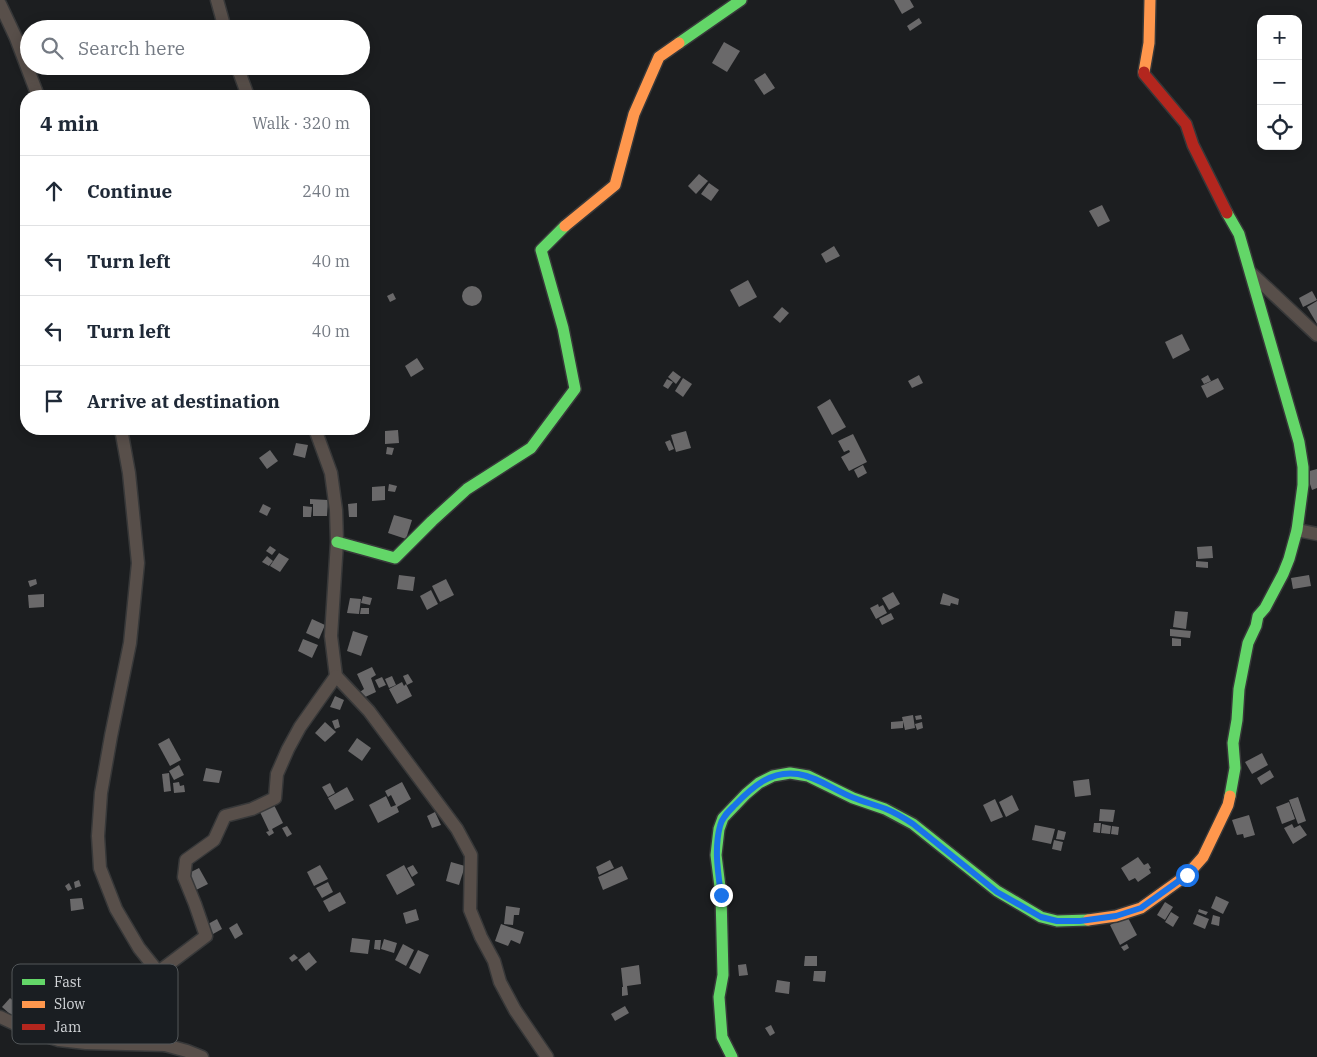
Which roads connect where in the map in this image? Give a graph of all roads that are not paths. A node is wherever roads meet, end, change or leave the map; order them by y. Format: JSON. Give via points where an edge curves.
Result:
{"nodes":[{"id":1,"x":217,"y":0,"type":"edge"},
{"id":2,"x":741,"y":0,"type":"edge"},
{"id":3,"x":1150,"y":0,"type":"edge"},
{"id":4,"x":0,"y":4,"type":"edge"},
{"id":5,"x":223,"y":20,"type":"edge"},
{"id":6,"x":20,"y":49,"type":"edge"},
{"id":7,"x":30,"y":75,"type":"edge"},
{"id":8,"x":240,"y":75,"type":"edge"},
{"id":9,"x":36,"y":90,"type":"edge"},
{"id":10,"x":246,"y":90,"type":"edge"},
{"id":11,"x":1249,"y":271,"type":"junction"},
{"id":12,"x":1317,"y":335,"type":"edge"},
{"id":13,"x":123,"y":435,"type":"edge"},
{"id":14,"x":317,"y":435,"type":"edge"},
{"id":15,"x":1297,"y":530,"type":"junction"},
{"id":16,"x":1317,"y":534,"type":"edge"},
{"id":17,"x":337,"y":542,"type":"junction"},
{"id":18,"x":336,"y":676,"type":"junction"},
{"id":19,"x":152,"y":964,"type":"edge"},
{"id":20,"x":170,"y":964,"type":"edge"},
{"id":21,"x":0,"y":1017,"type":"edge"},
{"id":22,"x":12,"y":1023,"type":"edge"},
{"id":23,"x":126,"y":1044,"type":"edge"},
{"id":24,"x":165,"y":1045,"type":"joint"},
{"id":25,"x":202,"y":1057,"type":"edge"},
{"id":26,"x":547,"y":1057,"type":"edge"},
{"id":27,"x":732,"y":1057,"type":"edge"}],
"edges":[{"from":1,"to":5,"type":"street"},
{"from":2,"to":17,"type":"street","via":[[659,57],[634,114],[615,185],[569,221],[541,250],[563,328],[575,389],[531,448],[467,489],[395,558]]},
{"from":3,"to":11,"type":"street","via":[[1144,74],[1186,124],[1193,145],[1239,234]]},
{"from":4,"to":6,"type":"street"},
{"from":7,"to":9,"type":"street"},
{"from":8,"to":10,"type":"street"},
{"from":11,"to":12,"type":"street"},
{"from":11,"to":15,"type":"street","via":[[1299,442],[1303,486]]},
{"from":13,"to":19,"type":"street","via":[[138,563],[130,643],[101,793],[98,836],[100,868],[116,909]]},
{"from":14,"to":17,"type":"street","via":[[331,473]]},
{"from":15,"to":16,"type":"street"},
{"from":15,"to":27,"type":"street","via":[[1283,574],[1258,616],[1248,642],[1233,742],[1235,768],[1228,805],[1196,866],[1141,908],[1116,916],[1080,921],[1041,917],[997,892],[913,824],[885,808],[798,774],[766,779],[746,794],[723,818],[716,855],[721,895],[723,975],[720,1018],[722,1037]]},
{"from":17,"to":18,"type":"street","via":[[331,636]]},
{"from":18,"to":20,"type":"street","via":[[288,749],[277,774],[275,798],[252,809],[225,816],[214,840],[186,860],[184,877],[206,936]]},
{"from":18,"to":26,"type":"street","via":[[369,711],[457,829],[471,855],[470,910],[494,961],[500,982]]},
{"from":21,"to":22,"type":"street"},
{"from":23,"to":24,"type":"street"},
{"from":24,"to":25,"type":"street"}]}
